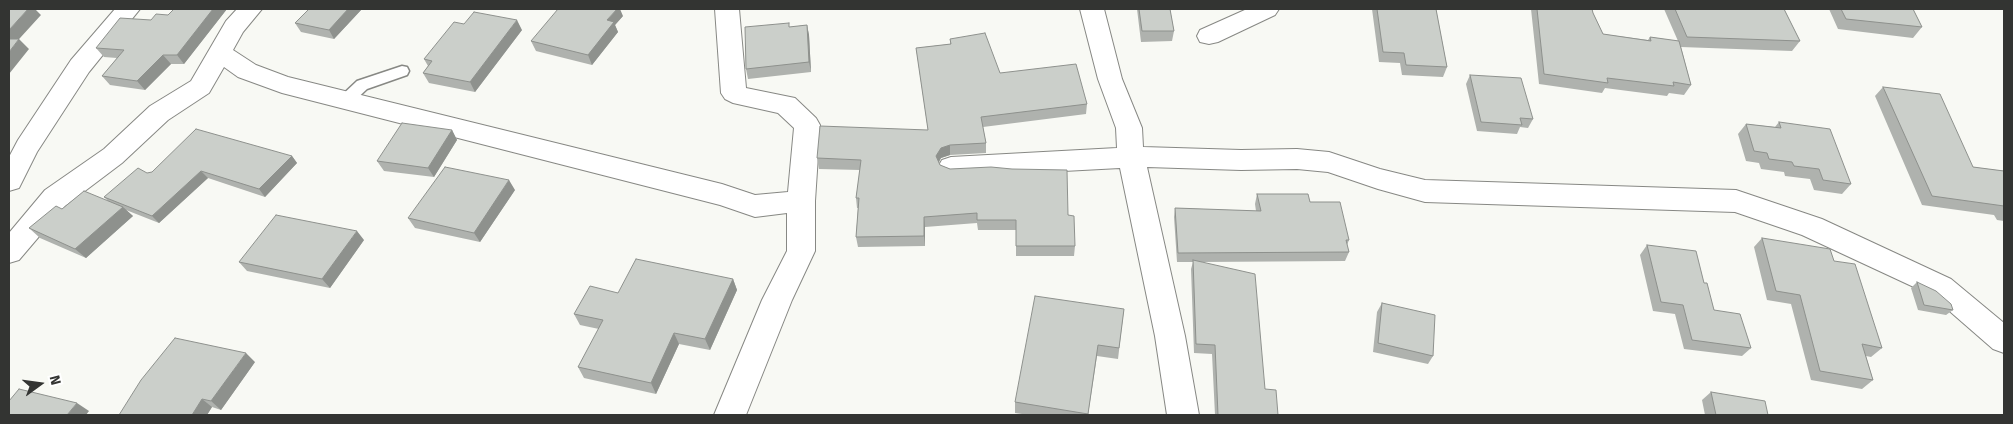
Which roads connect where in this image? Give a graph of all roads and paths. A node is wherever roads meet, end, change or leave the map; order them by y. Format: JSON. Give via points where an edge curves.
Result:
{"nodes":[{"id":1,"x":128,"y":9,"type":"edge"},
{"id":2,"x":250,"y":9,"type":"edge"},
{"id":3,"x":727,"y":9,"type":"edge"},
{"id":4,"x":1092,"y":9,"type":"edge"},
{"id":5,"x":1267,"y":9,"type":"edge"},
{"id":6,"x":1209,"y":36,"type":"dead end"},
{"id":7,"x":221,"y":53,"type":"junction"},
{"id":8,"x":402,"y":71,"type":"dead end"},
{"id":9,"x":345,"y":101,"type":"junction"},
{"id":10,"x":1130,"y":157,"type":"junction"},
{"id":11,"x":951,"y":167,"type":"edge"},
{"id":12,"x":9,"y":181,"type":"edge"},
{"id":13,"x":801,"y":201,"type":"junction"},
{"id":14,"x":9,"y":252,"type":"edge"},
{"id":15,"x":2004,"y":340,"type":"edge"},
{"id":16,"x":730,"y":415,"type":"edge"},
{"id":17,"x":1183,"y":415,"type":"edge"}],
"edges":[{"from":1,"to":12,"type":"street","via":[[80,66],[27,147]]},
{"from":2,"to":7,"type":"street","via":[[234,27]]},
{"from":3,"to":13,"type":"street","via":[[734,93],[786,105],[807,125]]},
{"from":4,"to":10,"type":"street","via":[[1110,79],[1129,128]]},
{"from":5,"to":6,"type":"street"},
{"from":7,"to":9,"type":"street","via":[[247,72]]},
{"from":7,"to":14,"type":"street","via":[[200,87],[159,113],[113,156],[55,198]]},
{"from":8,"to":9,"type":"lane","via":[[362,85]]},
{"from":9,"to":13,"type":"street","via":[[712,192],[755,206]]},
{"from":10,"to":11,"type":"street"},
{"from":10,"to":15,"type":"street","via":[[1329,162],[1425,191],[1736,202],[1812,227],[1941,287]]},
{"from":10,"to":17,"type":"street","via":[[1168,327]]},
{"from":13,"to":16,"type":"street","via":[[801,250]]}]}
